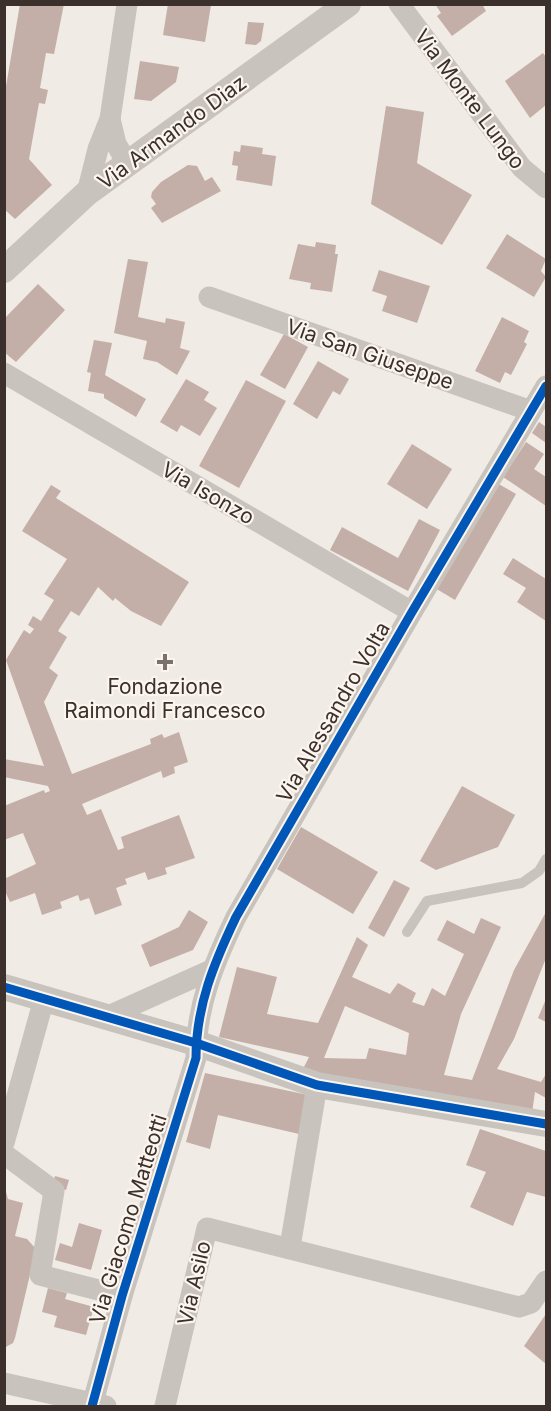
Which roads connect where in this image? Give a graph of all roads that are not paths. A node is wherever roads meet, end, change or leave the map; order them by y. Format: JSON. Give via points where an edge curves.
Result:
{"nodes":[{"id":1,"x":127,"y":4,"type":"edge"},
{"id":2,"x":348,"y":4,"type":"edge"},
{"id":3,"x":399,"y":4,"type":"edge"},
{"id":4,"x":110,"y":119,"type":"junction"},
{"id":5,"x":128,"y":164,"type":"junction"},
{"id":6,"x":546,"y":188,"type":"edge"},
{"id":7,"x":87,"y":193,"type":"junction"},
{"id":8,"x":4,"y":270,"type":"edge"},
{"id":9,"x":209,"y":297,"type":"dead end"},
{"id":10,"x":4,"y":373,"type":"edge"},
{"id":11,"x":546,"y":386,"type":"edge"},
{"id":12,"x":531,"y":411,"type":"junction"},
{"id":13,"x":412,"y":612,"type":"junction"},
{"id":14,"x":546,"y":859,"type":"edge"},
{"id":15,"x":407,"y":932,"type":"dead end"},
{"id":16,"x":211,"y":970,"type":"junction"},
{"id":17,"x":4,"y":987,"type":"edge"},
{"id":18,"x":44,"y":999,"type":"junction"},
{"id":19,"x":106,"y":1017,"type":"junction"},
{"id":20,"x":196,"y":1043,"type":"junction"},
{"id":21,"x":317,"y":1085,"type":"junction"},
{"id":22,"x":546,"y":1124,"type":"edge"},
{"id":23,"x":4,"y":1143,"type":"edge"},
{"id":24,"x":4,"y":1154,"type":"edge"},
{"id":25,"x":290,"y":1247,"type":"junction"},
{"id":26,"x":546,"y":1281,"type":"edge"},
{"id":27,"x":122,"y":1296,"type":"junction"},
{"id":28,"x":4,"y":1383,"type":"edge"},
{"id":29,"x":98,"y":1405,"type":"edge"},
{"id":30,"x":165,"y":1407,"type":"edge"}],
"edges":[{"from":1,"to":4,"type":"street"},
{"from":2,"to":5,"type":"street","name":"Via Armando Diaz"},
{"from":3,"to":6,"type":"street","name":"Via Monte Lungo","via":[[522,168]]},
{"from":4,"to":5,"type":"street","via":[[116,144]]},
{"from":4,"to":7,"type":"street"},
{"from":5,"to":7,"type":"street","name":"Via Armando Diaz"},
{"from":7,"to":8,"type":"street","name":"Via Armando Diaz"},
{"from":9,"to":12,"type":"street","name":"Via San Giuseppe"},
{"from":10,"to":13,"type":"street","name":"Via Isonzo"},
{"from":11,"to":12,"type":"street","name":"Via Alessandro Volta"},
{"from":12,"to":13,"type":"street","name":"Via Alessandro Volta"},
{"from":13,"to":16,"type":"street","name":"Via Alessandro Volta","via":[[236,917]]},
{"from":14,"to":15,"type":"lane","via":[[539,871],[522,883],[427,902]]},
{"from":16,"to":19,"type":"street"},
{"from":16,"to":20,"type":"street","name":"Via Alessandro Volta"},
{"from":17,"to":18,"type":"street"},
{"from":18,"to":19,"type":"street"},
{"from":18,"to":23,"type":"street"},
{"from":19,"to":20,"type":"street"},
{"from":20,"to":21,"type":"street"},
{"from":20,"to":27,"type":"street","name":"Via Giacomo Matteotti","via":[[196,1058]]},
{"from":21,"to":22,"type":"street"},
{"from":21,"to":25,"type":"street"},
{"from":24,"to":27,"type":"street","via":[[54,1191],[40,1275]]},
{"from":25,"to":26,"type":"street","via":[[519,1307],[531,1303]]},
{"from":25,"to":30,"type":"street","name":"Via Asilo","via":[[207,1228]]},
{"from":27,"to":29,"type":"street","name":"Via Giacomo Matteotti"},
{"from":28,"to":29,"type":"street"}]}
